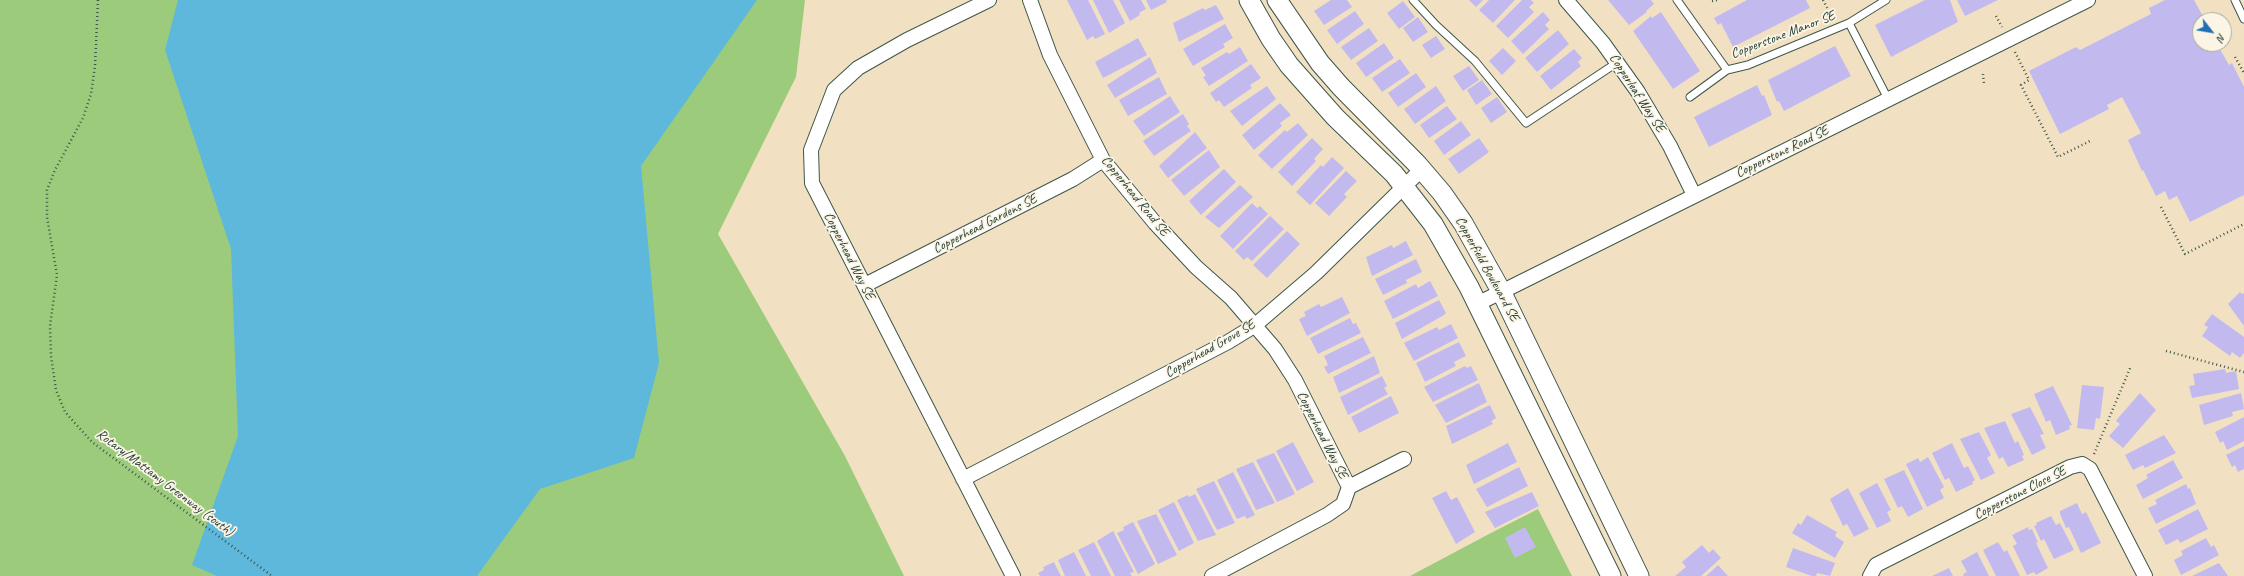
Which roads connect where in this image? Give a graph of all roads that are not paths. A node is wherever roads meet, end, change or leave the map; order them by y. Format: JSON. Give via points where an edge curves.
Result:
{"nodes":[{"id":1,"x":989,"y":0,"type":"edge"},
{"id":2,"x":1030,"y":0,"type":"edge"},
{"id":3,"x":1249,"y":0,"type":"edge"},
{"id":4,"x":1277,"y":0,"type":"edge"},
{"id":5,"x":1413,"y":0,"type":"edge"},
{"id":6,"x":1566,"y":0,"type":"edge"},
{"id":7,"x":1677,"y":0,"type":"edge"},
{"id":8,"x":1886,"y":0,"type":"edge"},
{"id":9,"x":2088,"y":0,"type":"edge"},
{"id":10,"x":2235,"y":0,"type":"edge"},
{"id":11,"x":2244,"y":19,"type":"edge"},
{"id":12,"x":1849,"y":23,"type":"junction"},
{"id":13,"x":1618,"y":62,"type":"junction"},
{"id":14,"x":1727,"y":70,"type":"junction"},
{"id":15,"x":1690,"y":97,"type":"dead end"},
{"id":16,"x":1888,"y":99,"type":"junction"},
{"id":17,"x":1103,"y":160,"type":"junction"},
{"id":18,"x":1422,"y":169,"type":"junction"},
{"id":19,"x":1404,"y":186,"type":"junction"},
{"id":20,"x":1694,"y":195,"type":"junction"},
{"id":21,"x":865,"y":286,"type":"junction"},
{"id":22,"x":1501,"y":291,"type":"junction"},
{"id":23,"x":1477,"y":304,"type":"junction"},
{"id":24,"x":1254,"y":326,"type":"junction"},
{"id":25,"x":1404,"y":459,"type":"dead end"},
{"id":26,"x":964,"y":479,"type":"junction"},
{"id":27,"x":1348,"y":487,"type":"junction"},
{"id":28,"x":1013,"y":576,"type":"edge"},
{"id":29,"x":1212,"y":576,"type":"edge"},
{"id":30,"x":1611,"y":576,"type":"edge"},
{"id":31,"x":1639,"y":576,"type":"edge"},
{"id":32,"x":1870,"y":576,"type":"edge"},
{"id":33,"x":2145,"y":576,"type":"edge"}],
"edges":[{"from":1,"to":21,"type":"street","name":"Copperhead Way SE","via":[[907,40],[858,68],[834,90],[811,150],[812,183]]},
{"from":2,"to":17,"type":"street","name":"Copperhead Road SE","via":[[1050,55]]},
{"from":3,"to":19,"type":"street","name":"Copperfield Boulevard SE","via":[[1271,39],[1294,70],[1335,117]]},
{"from":4,"to":18,"type":"street","name":"Copperfield Boulevard SE","via":[[1336,83]]},
{"from":5,"to":13,"type":"lane","via":[[1475,61],[1526,123]]},
{"from":6,"to":13,"type":"street","name":"Copperleaf Way SE"},
{"from":7,"to":14,"type":"lane","name":"Copperstone Manor SE"},
{"from":8,"to":12,"type":"lane","name":"Copperstone Manor SE"},
{"from":9,"to":16,"type":"street","name":"Copperstone Road SE"},
{"from":10,"to":11,"type":"lane"},
{"from":12,"to":14,"type":"lane","name":"Copperstone Manor SE","via":[[1748,65]]},
{"from":12,"to":16,"type":"lane","name":"Copperstone Manor SE"},
{"from":13,"to":20,"type":"street","name":"Copperleaf Way SE","via":[[1656,121]]},
{"from":14,"to":15,"type":"lane","name":"Copperstone Manor SE"},
{"from":16,"to":20,"type":"street","name":"Copperstone Road SE"},
{"from":17,"to":21,"type":"street","name":"Copperhead Gardens SE","via":[[1073,179]]},
{"from":17,"to":24,"type":"street","name":"Copperhead Road SE","via":[[1155,223],[1196,267],[1230,298]]},
{"from":18,"to":19,"type":"street","name":"Copperhead Grove SE"},
{"from":18,"to":22,"type":"street","name":"Copperfield Boulevard SE","via":[[1463,223]]},
{"from":19,"to":23,"type":"street","name":"Copperfield Boulevard SE","via":[[1433,224]]},
{"from":19,"to":24,"type":"street","name":"Copperhead Grove SE","via":[[1316,273]]},
{"from":20,"to":22,"type":"street","name":"Copperstone Road SE"},
{"from":21,"to":26,"type":"street","name":"Copperhead Way SE"},
{"from":22,"to":23,"type":"street","name":"Copperstone Road SE"},
{"from":22,"to":31,"type":"street","name":"Copperfield Boulevard SE"},
{"from":23,"to":30,"type":"street","name":"Copperfield Boulevard SE"},
{"from":24,"to":26,"type":"street","name":"Copperhead Grove SE","via":[[1215,350]]},
{"from":24,"to":27,"type":"street","name":"Copperhead Way SE","via":[[1276,349],[1295,380]]},
{"from":25,"to":27,"type":"street"},
{"from":26,"to":28,"type":"street","name":"Copperhead Way SE"},
{"from":27,"to":29,"type":"street","name":"Copperhead Way SE","via":[[1343,504],[1327,515]]},
{"from":32,"to":33,"type":"street","name":"Copperstone Close SE","via":[[1876,565],[2070,467],[2082,464],[2090,469]]}]}
